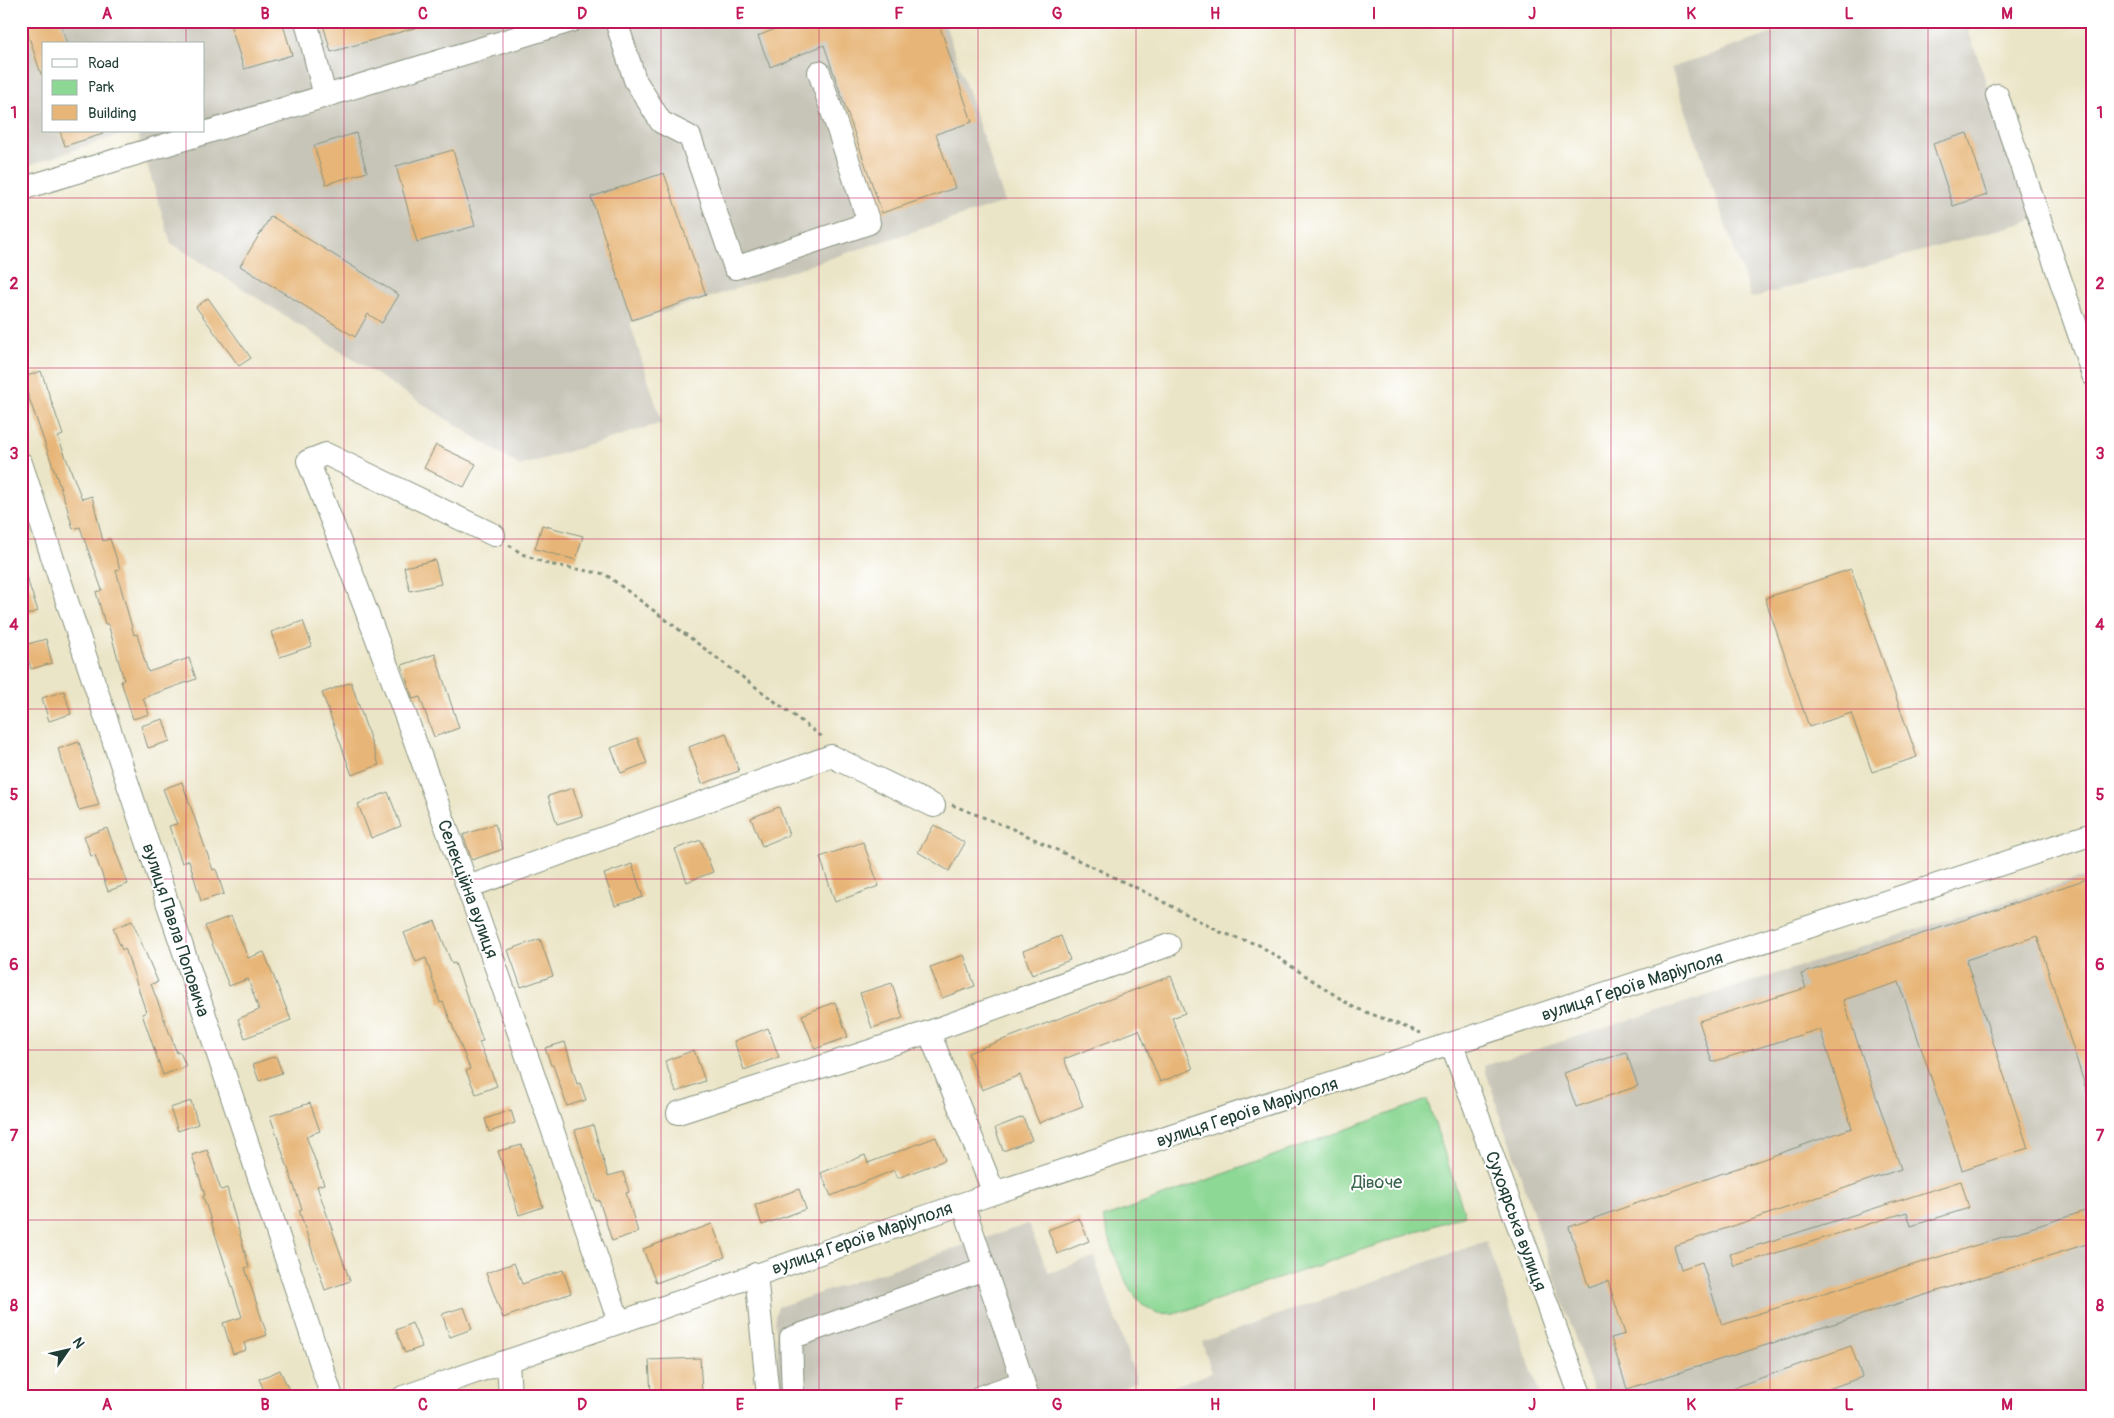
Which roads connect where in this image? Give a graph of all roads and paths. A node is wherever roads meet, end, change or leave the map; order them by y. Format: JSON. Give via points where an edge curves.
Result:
{"nodes":[{"id":1,"x":306,"y":21,"type":"edge"},
{"id":2,"x":571,"y":21,"type":"edge"},
{"id":3,"x":616,"y":21,"type":"edge"},
{"id":4,"x":819,"y":72,"type":"dead end"},
{"id":5,"x":1997,"y":94,"type":"dead end"},
{"id":6,"x":326,"y":96,"type":"junction"},
{"id":7,"x":21,"y":189,"type":"edge"},
{"id":8,"x":2093,"y":375,"type":"edge"},
{"id":9,"x":21,"y":463,"type":"edge"},
{"id":10,"x":494,"y":535,"type":"joint"},
{"id":11,"x":831,"y":756,"type":"junction"},
{"id":12,"x":934,"y":806,"type":"joint"},
{"id":13,"x":2093,"y":834,"type":"edge"},
{"id":14,"x":468,"y":886,"type":"junction"},
{"id":15,"x":1170,"y":945,"type":"dead end"},
{"id":16,"x":929,"y":1032,"type":"junction"},
{"id":17,"x":1452,"y":1045,"type":"junction"},
{"id":18,"x":678,"y":1113,"type":"dead end"},
{"id":19,"x":994,"y":1193,"type":"junction"},
{"id":20,"x":963,"y":1204,"type":"junction"},
{"id":21,"x":985,"y":1270,"type":"junction"},
{"id":22,"x":756,"y":1274,"type":"junction"},
{"id":23,"x":619,"y":1322,"type":"junction"},
{"id":24,"x":508,"y":1362,"type":"junction"},
{"id":25,"x":1025,"y":1389,"type":"edge"},
{"id":26,"x":332,"y":1397,"type":"edge"},
{"id":27,"x":403,"y":1397,"type":"edge"},
{"id":28,"x":510,"y":1397,"type":"edge"},
{"id":29,"x":768,"y":1397,"type":"edge"},
{"id":30,"x":793,"y":1397,"type":"edge"},
{"id":31,"x":980,"y":1397,"type":"edge"},
{"id":32,"x":1581,"y":1397,"type":"edge"}],
"edges":[{"from":1,"to":6,"type":"street"},
{"from":2,"to":6,"type":"street"},
{"from":3,"to":4,"type":"street","via":[[635,80],[661,122],[690,137],[735,268],[870,223]]},
{"from":5,"to":8,"type":"street"},
{"from":6,"to":7,"type":"street"},
{"from":9,"to":26,"type":"street","name":"вулиця Павла Поповича"},
{"from":10,"to":11,"type":"path","via":[[522,554],[548,564],[605,574],[821,736]]},
{"from":10,"to":14,"type":"street","name":"Селекційна вулиця","via":[[326,454],[308,461]]},
{"from":11,"to":12,"type":"street"},
{"from":11,"to":14,"type":"street"},
{"from":12,"to":17,"type":"path","via":[[954,805],[1013,829],[1220,932],[1259,945],[1353,1007]]},
{"from":13,"to":17,"type":"street","name":"вулиця Героїв Маріуполя"},
{"from":14,"to":23,"type":"street","name":"Селекційна вулиця"},
{"from":15,"to":16,"type":"street"},
{"from":16,"to":18,"type":"street"},
{"from":16,"to":19,"type":"street"},
{"from":17,"to":19,"type":"street","name":"вулиця Героїв Маріуполя"},
{"from":17,"to":32,"type":"street","name":"Сухоярська вулиця"},
{"from":19,"to":20,"type":"street","name":"вулиця Героїв Маріуполя"},
{"from":20,"to":21,"type":"street"},
{"from":20,"to":22,"type":"street","name":"вулиця Героїв Маріуполя"},
{"from":21,"to":25,"type":"street"},
{"from":21,"to":30,"type":"street","via":[[791,1338]]},
{"from":22,"to":23,"type":"street","name":"вулиця Героїв Маріуполя"},
{"from":22,"to":29,"type":"street"},
{"from":23,"to":24,"type":"street","name":"вулиця Героїв Маріуполя"},
{"from":24,"to":27,"type":"street","name":"вулиця Героїв Маріуполя"},
{"from":24,"to":28,"type":"street"},
{"from":25,"to":31,"type":"street"}]}
